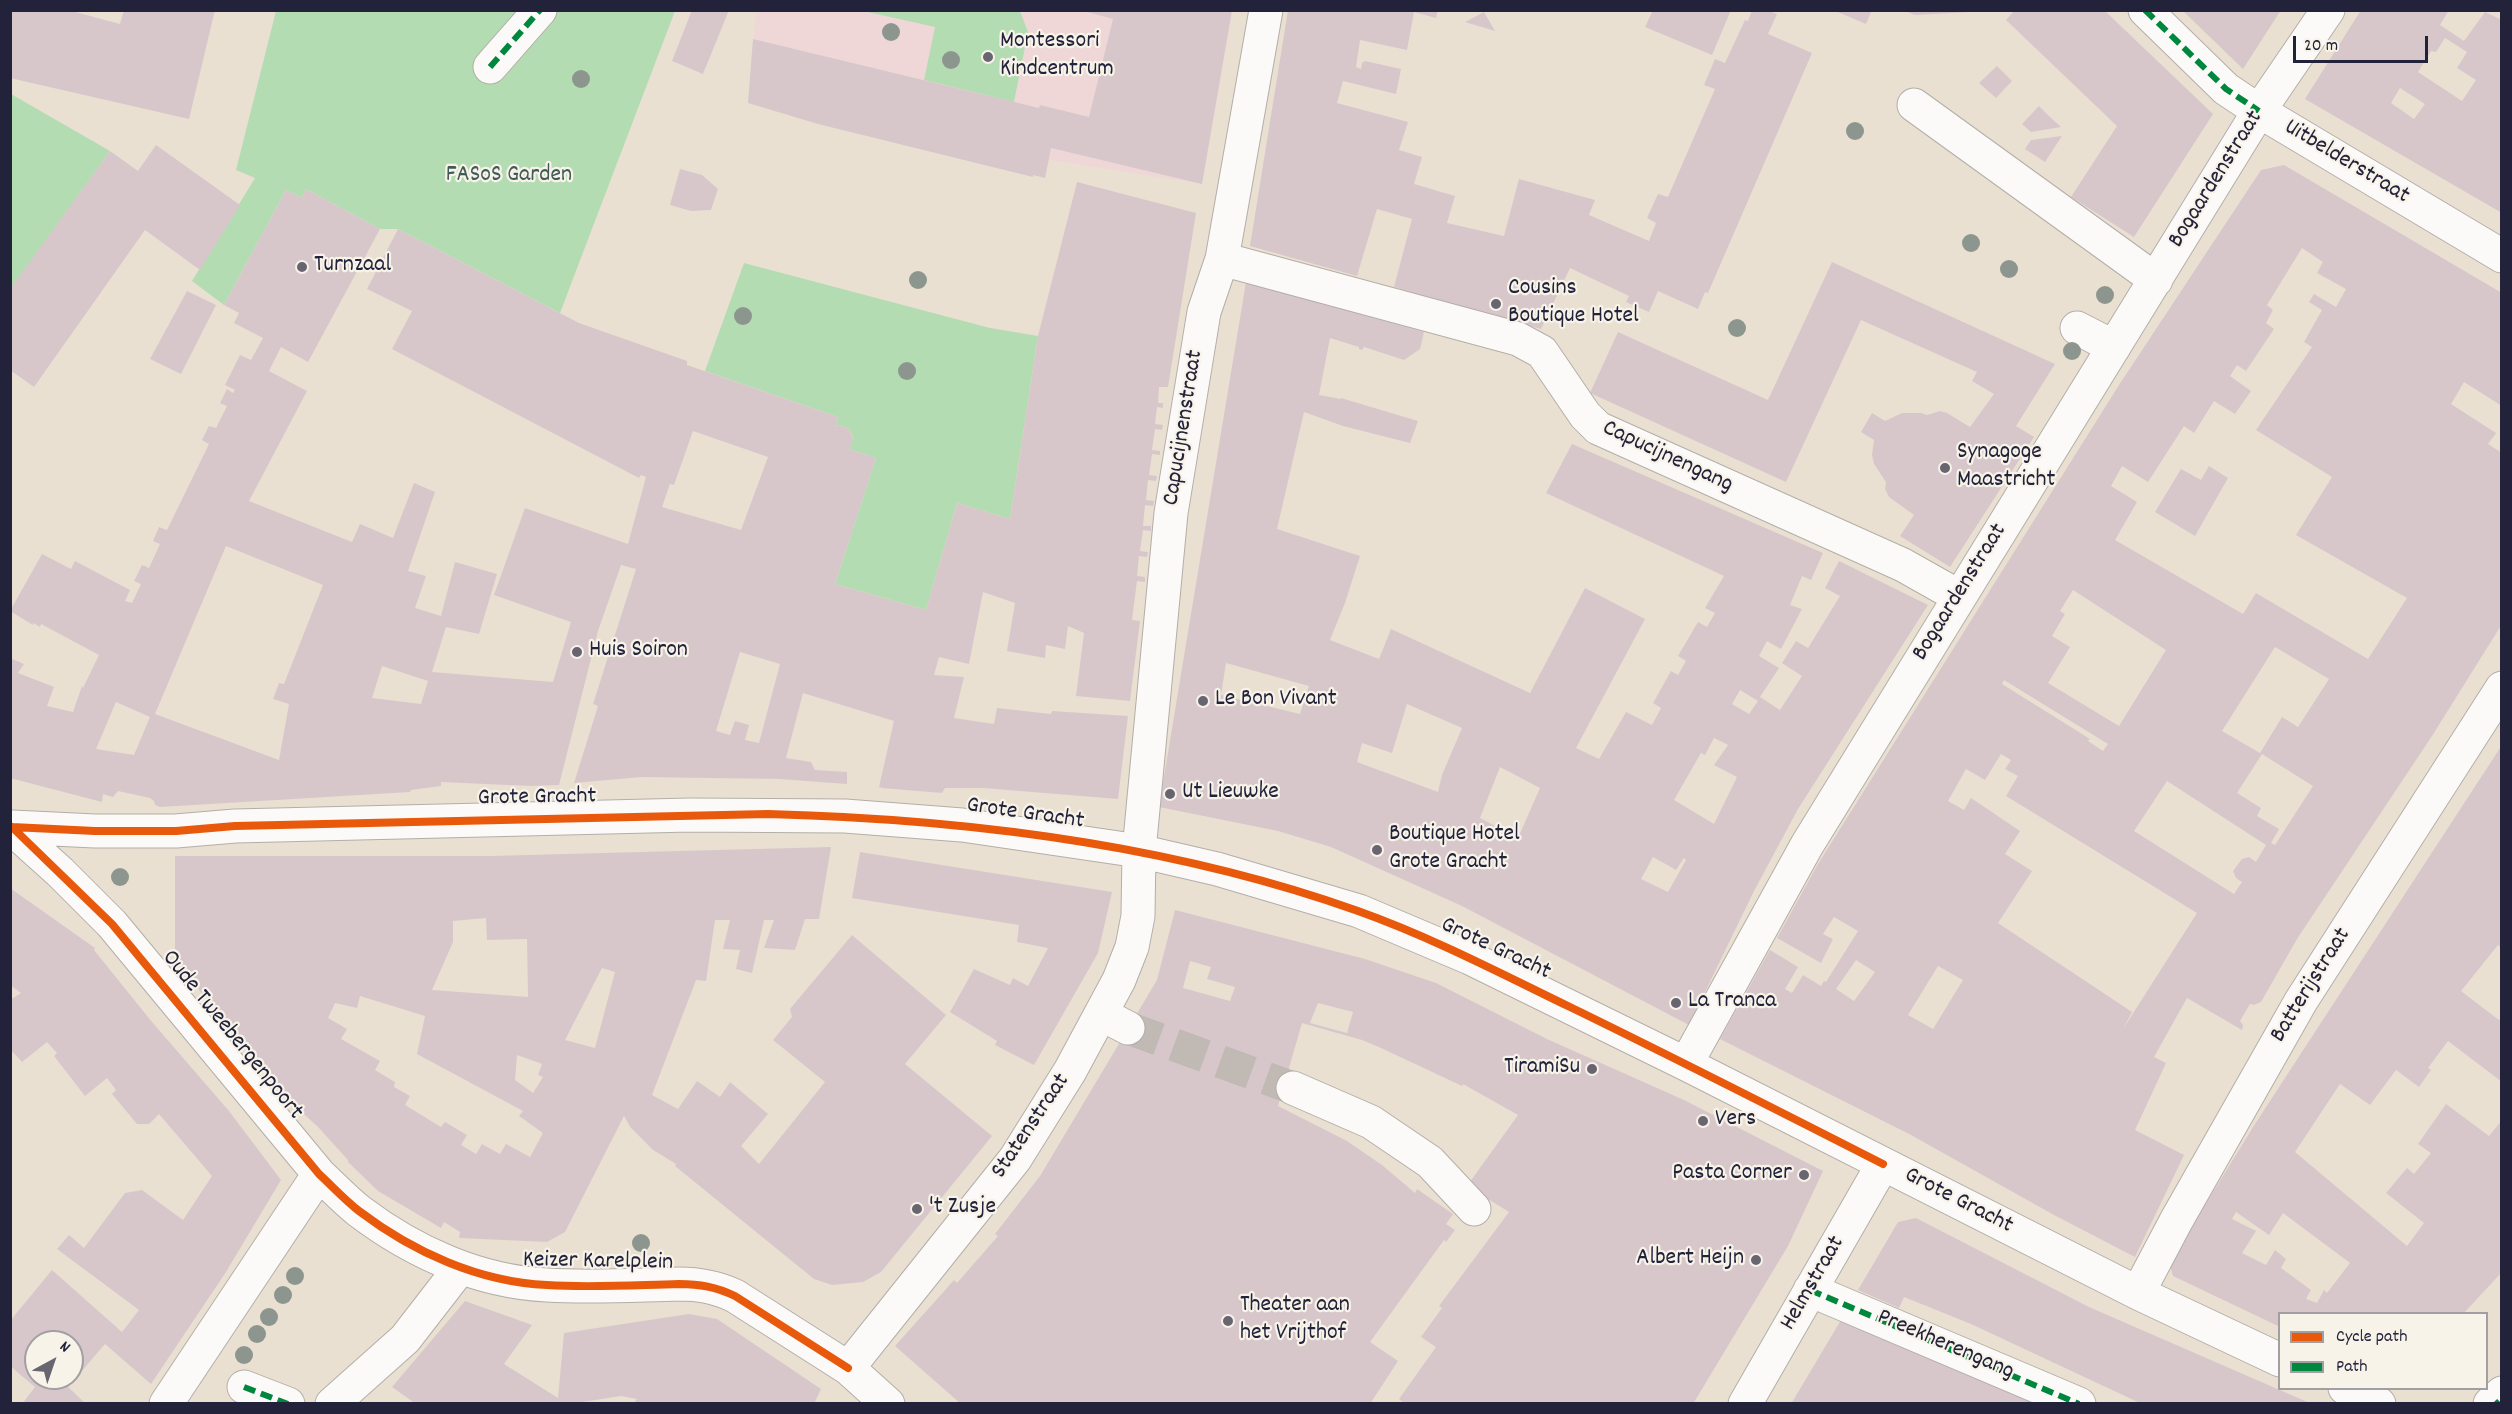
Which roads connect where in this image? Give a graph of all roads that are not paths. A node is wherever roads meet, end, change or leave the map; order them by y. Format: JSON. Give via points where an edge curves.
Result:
{"nodes":[{"id":1,"x":540,"y":10,"type":"edge"},
{"id":2,"x":1266,"y":10,"type":"edge"},
{"id":3,"x":2145,"y":10,"type":"edge"},
{"id":4,"x":2328,"y":10,"type":"edge"},
{"id":5,"x":490,"y":67,"type":"dead end"},
{"id":6,"x":1914,"y":105,"type":"dead end"},
{"id":7,"x":2259,"y":111,"type":"junction"},
{"id":8,"x":2502,"y":256,"type":"edge"},
{"id":9,"x":1222,"y":259,"type":"junction"},
{"id":10,"x":2156,"y":280,"type":"junction"},
{"id":11,"x":2077,"y":328,"type":"dead end"},
{"id":12,"x":2114,"y":347,"type":"junction"},
{"id":13,"x":1958,"y":596,"type":"junction"},
{"id":14,"x":2502,"y":688,"type":"edge"},
{"id":15,"x":11,"y":827,"type":"edge"},
{"id":16,"x":1139,"y":851,"type":"junction"},
{"id":17,"x":1686,"y":1064,"type":"junction"},
{"id":18,"x":1293,"y":1088,"type":"tunnel mouth"},
{"id":19,"x":1883,"y":1164,"type":"junction"},
{"id":20,"x":319,"y":1173,"type":"junction"},
{"id":21,"x":1474,"y":1209,"type":"dead end"},
{"id":22,"x":460,"y":1268,"type":"junction"},
{"id":23,"x":1810,"y":1290,"type":"junction"},
{"id":24,"x":2138,"y":1293,"type":"junction"},
{"id":25,"x":2278,"y":1358,"type":"edge"},
{"id":26,"x":244,"y":1387,"type":"dead end"},
{"id":27,"x":2347,"y":1390,"type":"edge"},
{"id":28,"x":868,"y":1393,"type":"edge"},
{"id":29,"x":166,"y":1404,"type":"edge"},
{"id":30,"x":288,"y":1404,"type":"edge"},
{"id":31,"x":332,"y":1404,"type":"edge"},
{"id":32,"x":1745,"y":1404,"type":"edge"},
{"id":33,"x":2079,"y":1404,"type":"edge"},
{"id":34,"x":2379,"y":1404,"type":"edge"}],
"edges":[{"from":1,"to":5,"type":"street"},
{"from":2,"to":9,"type":"street","name":"Capucijnenstraat"},
{"from":3,"to":7,"type":"street","name":"Uitbelderstraat","via":[[2226,89]]},
{"from":4,"to":7,"type":"street","name":"Bogaardenstraat"},
{"from":6,"to":10,"type":"street"},
{"from":7,"to":8,"type":"street","name":"Uitbelderstraat"},
{"from":7,"to":10,"type":"street","name":"Bogaardenstraat"},
{"from":9,"to":13,"type":"street","name":"Capucijnengang","via":[[1518,339],[1542,352],[1598,428],[1903,565]]},
{"from":9,"to":16,"type":"street","name":"Capucijnenstraat","via":[[1204,312],[1171,513]]},
{"from":10,"to":12,"type":"street","name":"Bogaardenstraat"},
{"from":11,"to":12,"type":"street"},
{"from":12,"to":13,"type":"street","name":"Bogaardenstraat"},
{"from":13,"to":17,"type":"street","name":"Bogaardenstraat","via":[[1807,845]]},
{"from":14,"to":24,"type":"street","name":"Batterijstraat","via":[[2301,1000]]},
{"from":15,"to":16,"type":"street","name":"Grote Gracht","via":[[176,831],[235,826],[768,814],[962,825]]},
{"from":15,"to":20,"type":"street","name":"Oude Tweebergenpoort","via":[[112,924]]},
{"from":16,"to":17,"type":"street","name":"Grote Gracht","via":[[1217,869],[1359,911],[1470,958]]},
{"from":16,"to":28,"type":"street","name":"Statenstraat","via":[[1138,916],[1114,1021],[1070,1071]]},
{"from":17,"to":19,"type":"street","name":"Grote Gracht"},
{"from":18,"to":21,"type":"street","via":[[1381,1128],[1430,1162]]},
{"from":19,"to":23,"type":"street","name":"Helmstraat"},
{"from":19,"to":24,"type":"street","name":"Grote Gracht"},
{"from":20,"to":22,"type":"street","name":"Keizer Karelplein","via":[[358,1210],[420,1249]]},
{"from":20,"to":29,"type":"street"},
{"from":22,"to":28,"type":"street","name":"Keizer Karelplein","via":[[546,1286],[699,1284],[717,1288],[735,1296]]},
{"from":22,"to":31,"type":"street","via":[[405,1339]]},
{"from":23,"to":32,"type":"street","name":"Helmstraat"},
{"from":23,"to":33,"type":"street","name":"Preekherengang"},
{"from":24,"to":25,"type":"street","name":"Grote Gracht"},
{"from":26,"to":30,"type":"street"},
{"from":27,"to":34,"type":"street"}]}
